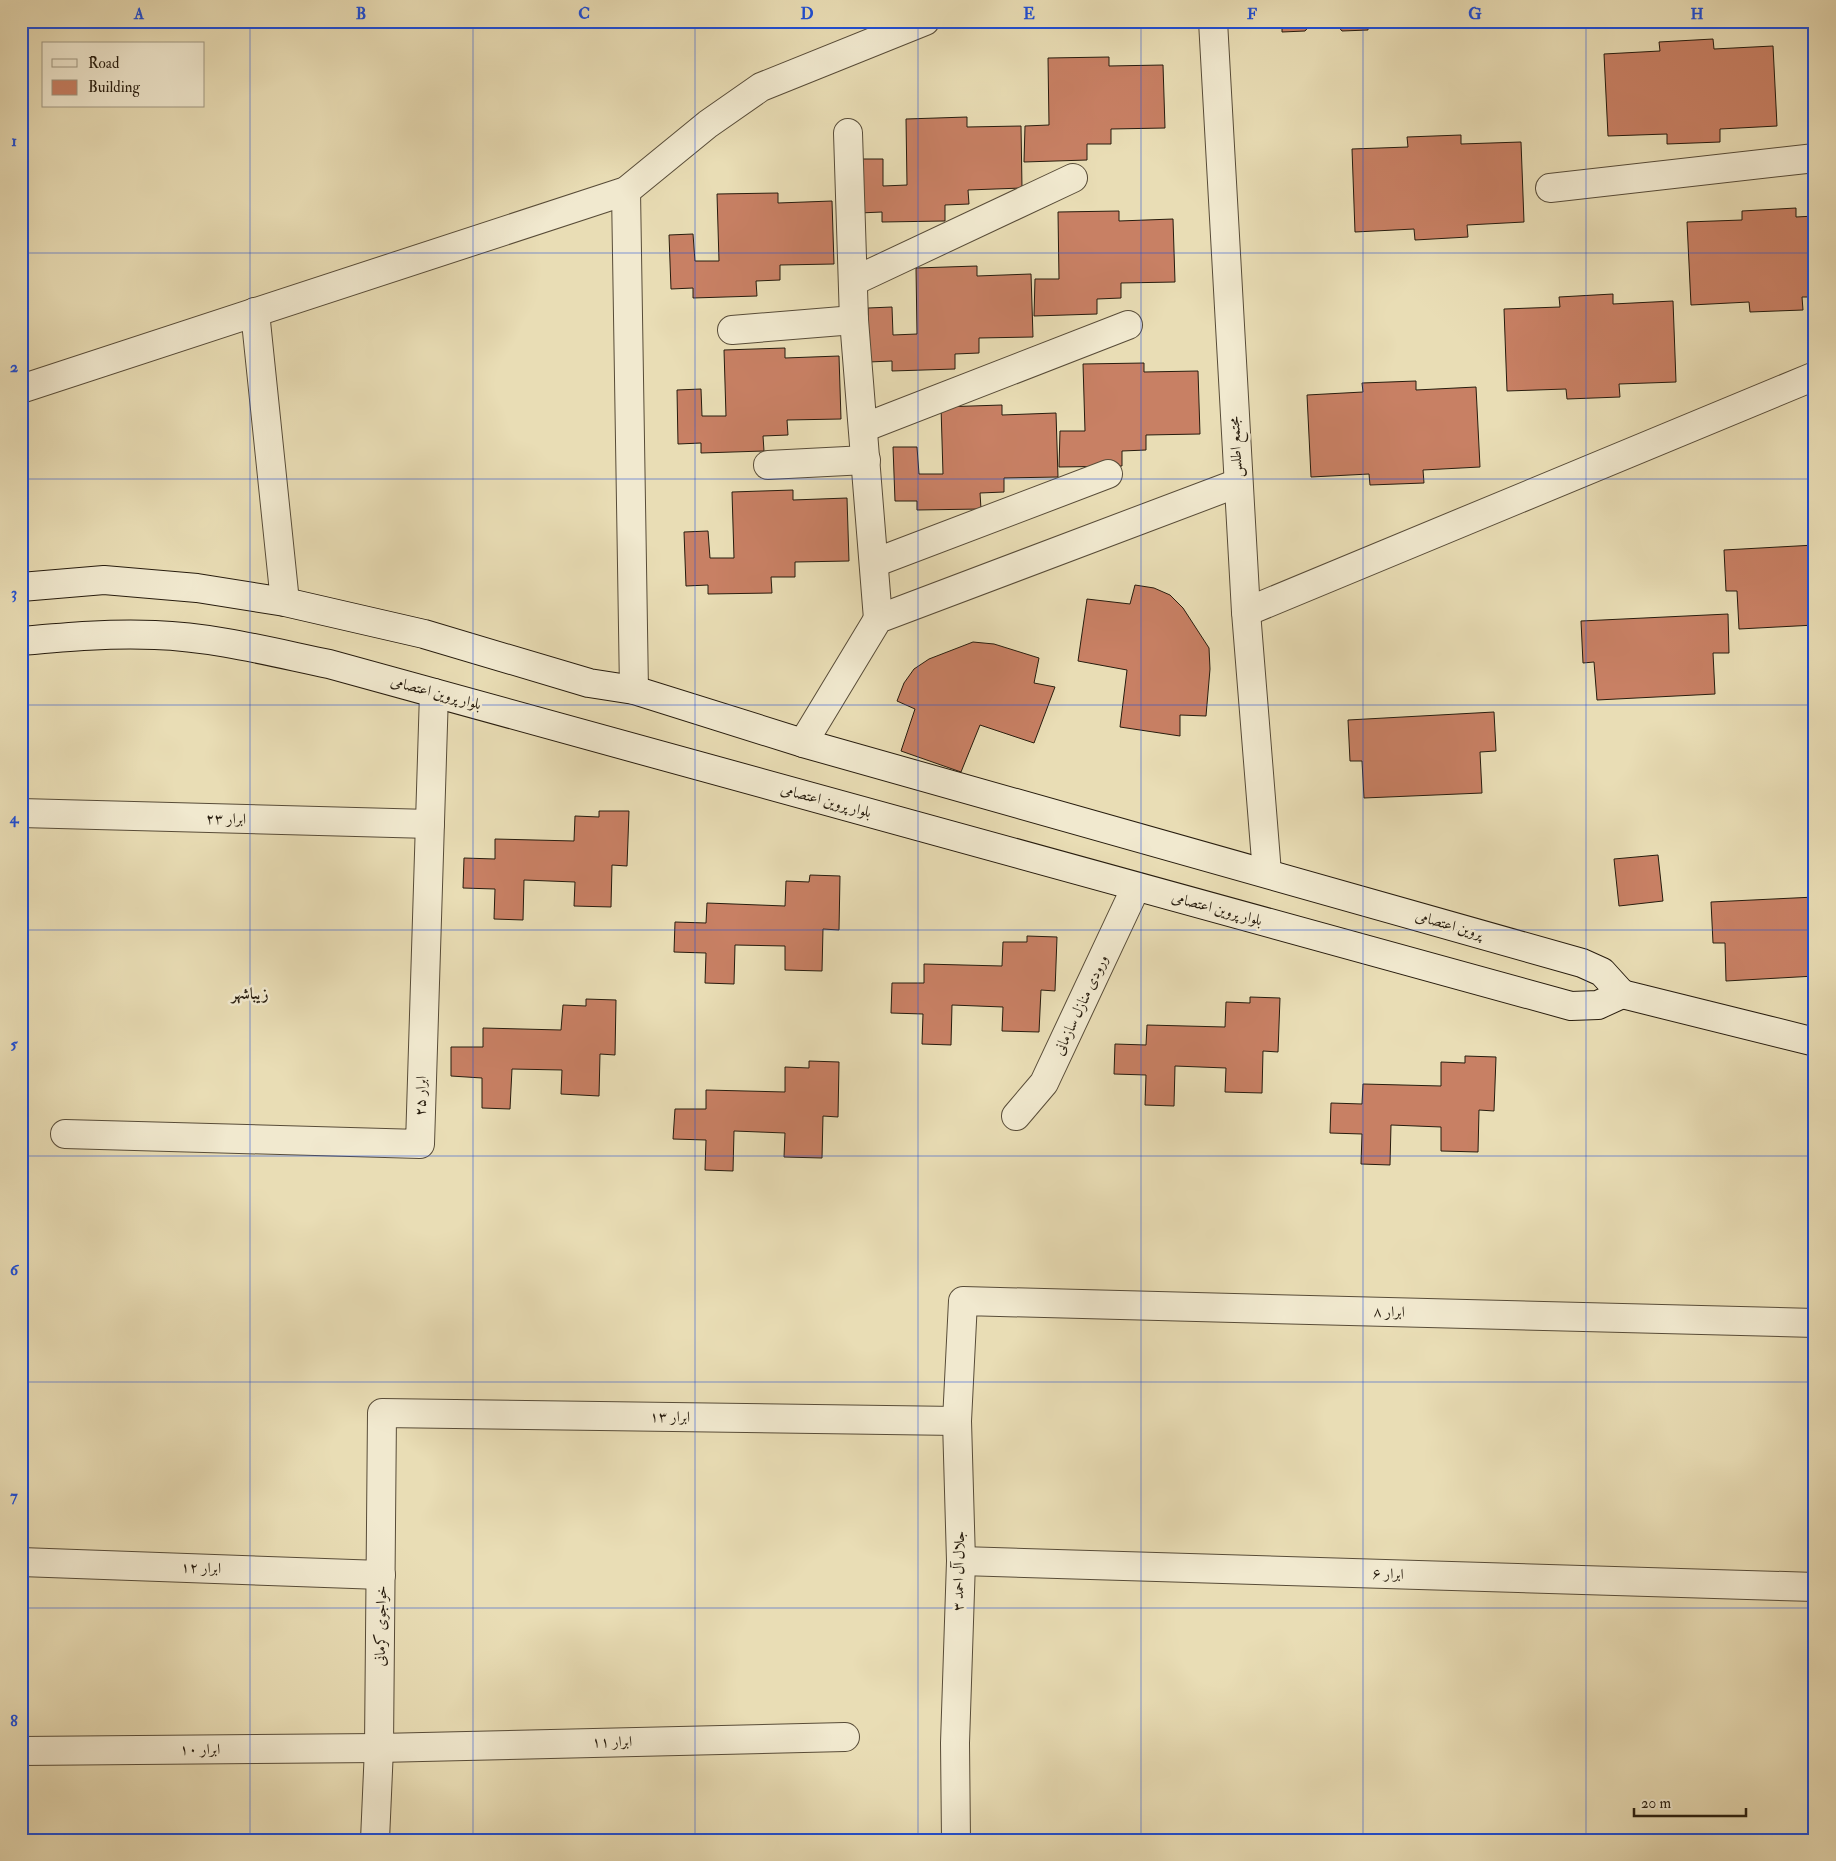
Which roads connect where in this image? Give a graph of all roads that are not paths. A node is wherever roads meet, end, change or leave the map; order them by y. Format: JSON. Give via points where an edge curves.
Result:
{"nodes":[{"id":1,"x":924,"y":21,"type":"edge"},
{"id":2,"x":1213,"y":21,"type":"edge"},
{"id":3,"x":848,"y":133,"type":"dead end"},
{"id":4,"x":1815,"y":158,"type":"edge"},
{"id":5,"x":1073,"y":178,"type":"dead end"},
{"id":6,"x":1550,"y":188,"type":"dead end"},
{"id":7,"x":626,"y":191,"type":"junction"},
{"id":8,"x":854,"y":281,"type":"junction"},
{"id":9,"x":255,"y":312,"type":"junction"},
{"id":10,"x":854,"y":320,"type":"junction"},
{"id":11,"x":1128,"y":325,"type":"dead end"},
{"id":12,"x":732,"y":330,"type":"dead end"},
{"id":13,"x":1815,"y":376,"type":"edge"},
{"id":14,"x":21,"y":389,"type":"edge"},
{"id":15,"x":863,"y":428,"type":"junction"},
{"id":16,"x":866,"y":460,"type":"junction"},
{"id":17,"x":768,"y":465,"type":"dead end"},
{"id":18,"x":1108,"y":474,"type":"dead end"},
{"id":19,"x":1238,"y":483,"type":"junction"},
{"id":20,"x":874,"y":563,"type":"junction"},
{"id":21,"x":21,"y":587,"type":"edge"},
{"id":22,"x":285,"y":602,"type":"junction"},
{"id":23,"x":1246,"y":612,"type":"junction"},
{"id":24,"x":878,"y":619,"type":"junction"},
{"id":25,"x":21,"y":641,"type":"edge"},
{"id":26,"x":634,"y":690,"type":"junction"},
{"id":27,"x":434,"y":693,"type":"junction"},
{"id":28,"x":803,"y":743,"type":"junction"},
{"id":29,"x":21,"y":813,"type":"edge"},
{"id":30,"x":430,"y":824,"type":"junction"},
{"id":31,"x":1267,"y":873,"type":"junction"},
{"id":32,"x":1136,"y":886,"type":"junction"},
{"id":33,"x":1622,"y":994,"type":"junction"},
{"id":34,"x":1815,"y":1042,"type":"edge"},
{"id":35,"x":1016,"y":1116,"type":"dead end"},
{"id":36,"x":65,"y":1134,"type":"dead end"},
{"id":37,"x":964,"y":1301,"type":"joint"},
{"id":38,"x":1815,"y":1324,"type":"edge"},
{"id":39,"x":382,"y":1413,"type":"joint"},
{"id":40,"x":957,"y":1421,"type":"junction"},
{"id":41,"x":961,"y":1561,"type":"junction"},
{"id":42,"x":21,"y":1562,"type":"edge"},
{"id":43,"x":381,"y":1576,"type":"junction"},
{"id":44,"x":1815,"y":1587,"type":"edge"},
{"id":45,"x":845,"y":1737,"type":"dead end"},
{"id":46,"x":379,"y":1748,"type":"junction"},
{"id":47,"x":21,"y":1751,"type":"edge"},
{"id":48,"x":375,"y":1840,"type":"edge"},
{"id":49,"x":956,"y":1840,"type":"edge"}],
"edges":[{"from":1,"to":7,"type":"street","via":[[761,87],[708,124]]},
{"from":2,"to":19,"type":"street","name":"مجتمع اطلس"},
{"from":3,"to":8,"type":"street"},
{"from":4,"to":6,"type":"street"},
{"from":5,"to":8,"type":"street"},
{"from":7,"to":9,"type":"street"},
{"from":7,"to":26,"type":"street"},
{"from":8,"to":10,"type":"street"},
{"from":9,"to":14,"type":"street"},
{"from":9,"to":22,"type":"street"},
{"from":10,"to":12,"type":"street"},
{"from":10,"to":15,"type":"street"},
{"from":11,"to":15,"type":"street"},
{"from":13,"to":23,"type":"street"},
{"from":15,"to":16,"type":"street"},
{"from":16,"to":17,"type":"street"},
{"from":16,"to":20,"type":"street"},
{"from":18,"to":20,"type":"street"},
{"from":19,"to":23,"type":"street","name":"مجتمع اطلس"},
{"from":19,"to":24,"type":"street"},
{"from":20,"to":24,"type":"street"},
{"from":21,"to":22,"type":"street","via":[[104,580],[197,588]]},
{"from":22,"to":26,"type":"street","via":[[424,634],[589,683]]},
{"from":23,"to":31,"type":"street","name":"مجتمع اطلس"},
{"from":24,"to":28,"type":"street"},
{"from":25,"to":27,"type":"street","name":"بلوار پروین اعتصامی","via":[[86,635],[156,635],[223,642],[329,664]]},
{"from":26,"to":28,"type":"street"},
{"from":27,"to":30,"type":"street","name":"ابرار ۲۵"},
{"from":27,"to":32,"type":"street","name":"بلوار پروین اعتصامی"},
{"from":28,"to":31,"type":"street"},
{"from":29,"to":30,"type":"street","name":"ابرار ۲۳"},
{"from":30,"to":36,"type":"street","name":"ابرار ۲۵","via":[[420,1144]]},
{"from":31,"to":33,"type":"street","name":"پروین اعتصامی","via":[[1582,963],[1602,972]]},
{"from":32,"to":33,"type":"street","name":"بلوار پروین اعتصامی","via":[[1571,1006],[1598,1005]]},
{"from":32,"to":35,"type":"street","name":"ورودی منازل سازمانی","via":[[1044,1083]]},
{"from":33,"to":34,"type":"street"},
{"from":37,"to":38,"type":"street","name":"ابرار ۸"},
{"from":37,"to":40,"type":"street","name":"جلال آل احمد ۳"},
{"from":39,"to":40,"type":"street","name":"ابرار ۱۳"},
{"from":39,"to":43,"type":"street","name":"خواجوی کرمانی"},
{"from":40,"to":41,"type":"street","name":"جلال آل احمد ۳"},
{"from":41,"to":44,"type":"street","name":"ابرار ۶"},
{"from":41,"to":49,"type":"street","name":"جلال آل احمد ۳","via":[[955,1743]]},
{"from":42,"to":43,"type":"street","name":"ابرار ۱۲"},
{"from":43,"to":46,"type":"street","name":"خواجوی کرمانی"},
{"from":45,"to":46,"type":"street","name":"ابرار ۱۱"},
{"from":46,"to":47,"type":"street","name":"ابرار ۱۰"},
{"from":46,"to":48,"type":"street","name":"خواجوی کرمانی"}]}
